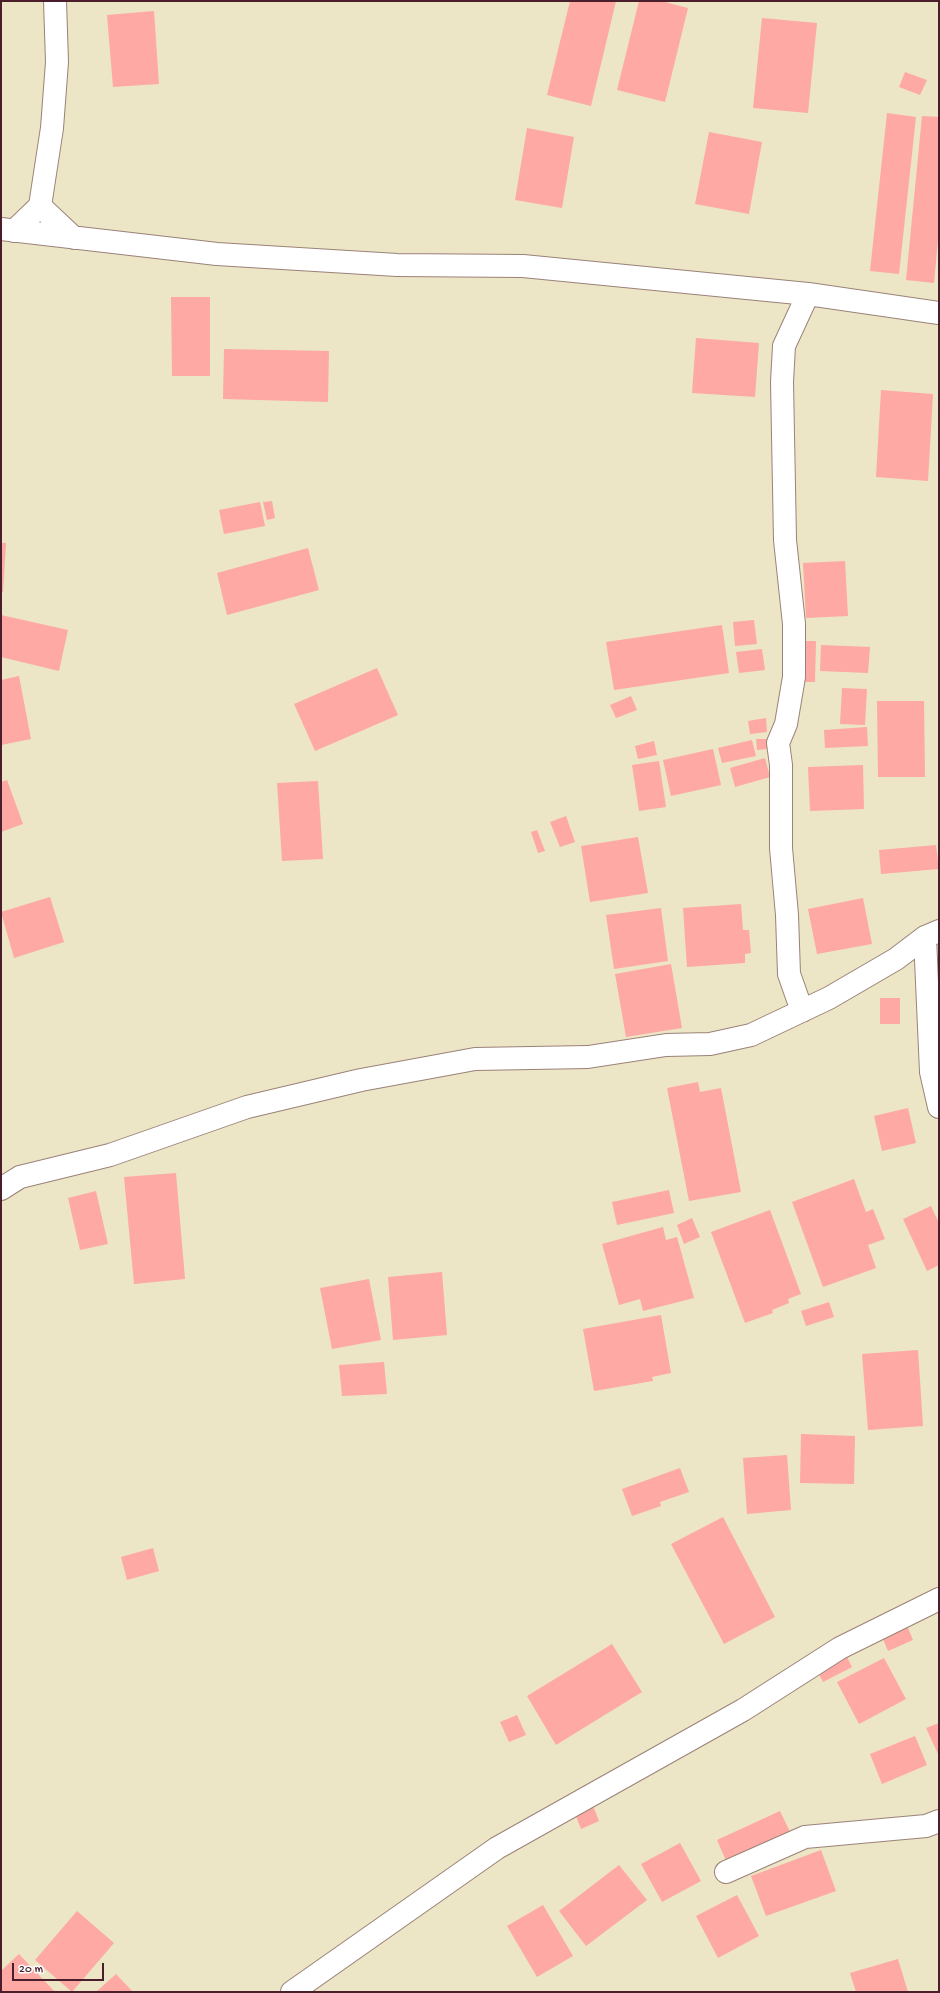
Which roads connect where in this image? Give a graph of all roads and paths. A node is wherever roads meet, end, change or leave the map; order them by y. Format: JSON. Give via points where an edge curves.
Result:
{"nodes":[{"id":1,"x":55,"y":1,"type":"edge"},
{"id":2,"x":40,"y":206,"type":"junction"},
{"id":3,"x":8,"y":230,"type":"edge"},
{"id":4,"x":74,"y":238,"type":"junction"},
{"id":5,"x":808,"y":294,"type":"junction"},
{"id":6,"x":939,"y":313,"type":"edge"},
{"id":7,"x":932,"y":934,"type":"edge"},
{"id":8,"x":802,"y":1011,"type":"junction"},
{"id":9,"x":939,"y":1107,"type":"edge"},
{"id":10,"x":1,"y":1189,"type":"edge"},
{"id":11,"x":939,"y":1599,"type":"edge"},
{"id":12,"x":939,"y":1821,"type":"edge"},
{"id":13,"x":726,"y":1872,"type":"dead end"},
{"id":14,"x":292,"y":1992,"type":"edge"}],
"edges":[{"from":1,"to":2,"type":"street","via":[[57,62],[52,128]]},
{"from":2,"to":3,"type":"street"},
{"from":2,"to":4,"type":"street"},
{"from":3,"to":4,"type":"street"},
{"from":4,"to":5,"type":"street","via":[[218,254],[397,265],[523,266]]},
{"from":5,"to":6,"type":"street"},
{"from":5,"to":8,"type":"street","via":[[784,346],[784,540],[794,624],[794,677],[786,724],[778,743],[789,974]]},
{"from":7,"to":8,"type":"street","via":[[896,959]]},
{"from":7,"to":9,"type":"street","via":[[931,1072]]},
{"from":8,"to":10,"type":"street","via":[[751,1035],[710,1044],[666,1045],[588,1057],[475,1059],[361,1080],[247,1107],[110,1155],[20,1177]]},
{"from":11,"to":14,"type":"street","via":[[840,1648],[743,1710],[497,1848]]},
{"from":12,"to":13,"type":"street","via":[[926,1826],[805,1837]]}]}
